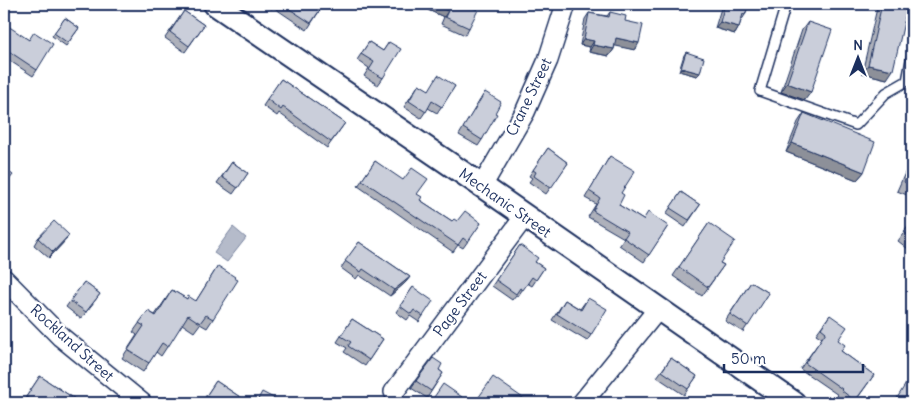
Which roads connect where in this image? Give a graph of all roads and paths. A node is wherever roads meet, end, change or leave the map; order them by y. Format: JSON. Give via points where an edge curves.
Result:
{"nodes":[{"id":1,"x":215,"y":4,"type":"edge"},
{"id":2,"x":566,"y":4,"type":"edge"},
{"id":3,"x":786,"y":4,"type":"edge"},
{"id":4,"x":912,"y":55,"type":"edge"},
{"id":5,"x":482,"y":186,"type":"junction"},
{"id":6,"x":526,"y":216,"type":"junction"},
{"id":7,"x":4,"y":279,"type":"edge"},
{"id":8,"x":658,"y":309,"type":"junction"},
{"id":9,"x":394,"y":392,"type":"dead end"},
{"id":10,"x":142,"y":403,"type":"edge"},
{"id":11,"x":582,"y":403,"type":"edge"},
{"id":12,"x":794,"y":403,"type":"edge"}],
"edges":[{"from":1,"to":5,"type":"street","name":"Mechanic Street"},
{"from":2,"to":5,"type":"street","name":"Crane Street","via":[[548,60],[525,112]]},
{"from":3,"to":4,"type":"lane","via":[[760,91],[856,125],[886,93],[907,81]]},
{"from":5,"to":6,"type":"street","name":"Mechanic Street"},
{"from":6,"to":8,"type":"street","name":"Mechanic Street"},
{"from":6,"to":9,"type":"street","name":"Page Street"},
{"from":7,"to":10,"type":"street","name":"Rockland Street","via":[[61,336]]},
{"from":8,"to":11,"type":"street"},
{"from":8,"to":12,"type":"street","name":"Mechanic Street"}]}
